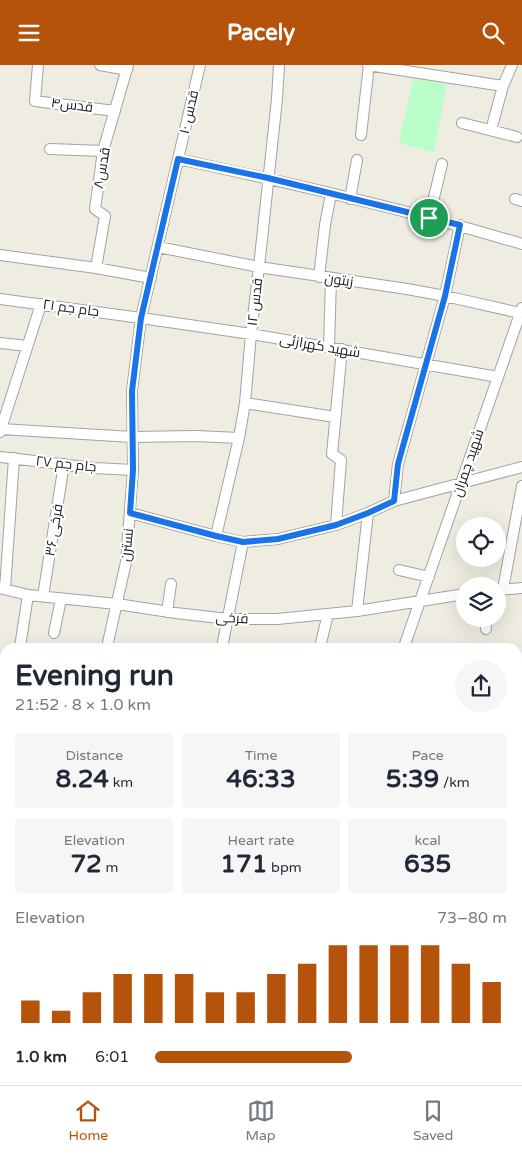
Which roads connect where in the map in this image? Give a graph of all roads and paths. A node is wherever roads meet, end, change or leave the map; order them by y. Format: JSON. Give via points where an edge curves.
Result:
{"nodes":[{"id":1,"x":38,"y":65,"type":"edge"},
{"id":2,"x":100,"y":65,"type":"edge"},
{"id":3,"x":200,"y":65,"type":"edge"},
{"id":4,"x":279,"y":65,"type":"edge"},
{"id":5,"x":369,"y":65,"type":"edge"},
{"id":6,"x":127,"y":67,"type":"edge"},
{"id":7,"x":511,"y":67,"type":"edge"},
{"id":8,"x":522,"y":73,"type":"edge"},
{"id":9,"x":503,"y":86,"type":"junction"},
{"id":10,"x":115,"y":111,"type":"junction"},
{"id":11,"x":462,"y":123,"type":"dead end"},
{"id":12,"x":492,"y":130,"type":"junction"},
{"id":13,"x":361,"y":135,"type":"dead end"},
{"id":14,"x":517,"y":137,"type":"dead end"},
{"id":15,"x":50,"y":149,"type":"dead end"},
{"id":16,"x":103,"y":151,"type":"junction"},
{"id":17,"x":178,"y":159,"type":"junction"},
{"id":18,"x":357,"y":160,"type":"dead end"},
{"id":19,"x":442,"y":164,"type":"dead end"},
{"id":20,"x":268,"y":178,"type":"junction"},
{"id":21,"x":331,"y":194,"type":"junction"},
{"id":22,"x":350,"y":199,"type":"junction"},
{"id":23,"x":429,"y":218,"type":"junction"},
{"id":24,"x":460,"y":225,"type":"junction"},
{"id":25,"x":522,"y":244,"type":"edge"},
{"id":26,"x":158,"y":247,"type":"junction"},
{"id":27,"x":0,"y":255,"type":"edge"},
{"id":28,"x":259,"y":267,"type":"junction"},
{"id":29,"x":96,"y":268,"type":"junction"},
{"id":30,"x":151,"y":277,"type":"junction"},
{"id":31,"x":319,"y":277,"type":"junction"},
{"id":32,"x":331,"y":279,"type":"junction"},
{"id":33,"x":445,"y":296,"type":"junction"},
{"id":34,"x":0,"y":299,"type":"edge"},
{"id":35,"x":41,"y":304,"type":"junction"},
{"id":36,"x":521,"y":310,"type":"edge"},
{"id":37,"x":141,"y":318,"type":"junction"},
{"id":38,"x":251,"y":334,"type":"junction"},
{"id":39,"x":0,"y":343,"type":"edge"},
{"id":40,"x":27,"y":346,"type":"junction"},
{"id":41,"x":329,"y":347,"type":"junction"},
{"id":42,"x":342,"y":349,"type":"junction"},
{"id":43,"x":426,"y":364,"type":"junction"},
{"id":44,"x":498,"y":377,"type":"junction"},
{"id":45,"x":5,"y":401,"type":"edge"},
{"id":46,"x":245,"y":403,"type":"junction"},
{"id":47,"x":335,"y":417,"type":"junction"},
{"id":48,"x":0,"y":431,"type":"edge"},
{"id":49,"x":132,"y":437,"type":"junction"},
{"id":50,"x":239,"y":438,"type":"junction"},
{"id":51,"x":0,"y":457,"type":"edge"},
{"id":52,"x":14,"y":458,"type":"junction"},
{"id":53,"x":64,"y":464,"type":"junction"},
{"id":54,"x":522,"y":467,"type":"edge"},
{"id":55,"x":133,"y":470,"type":"junction"},
{"id":56,"x":461,"y":484,"type":"junction"},
{"id":57,"x":522,"y":486,"type":"edge"},
{"id":58,"x":394,"y":501,"type":"junction"},
{"id":59,"x":5,"y":513,"type":"edge"},
{"id":60,"x":130,"y":513,"type":"junction"},
{"id":61,"x":368,"y":513,"type":"junction"},
{"id":62,"x":336,"y":525,"type":"junction"},
{"id":63,"x":216,"y":536,"type":"junction"},
{"id":64,"x":243,"y":542,"type":"junction"},
{"id":65,"x":399,"y":570,"type":"dead end"},
{"id":66,"x":429,"y":577,"type":"junction"},
{"id":67,"x":503,"y":577,"type":"edge"},
{"id":68,"x":171,"y":584,"type":"dead end"},
{"id":69,"x":2,"y":588,"type":"edge"},
{"id":70,"x":522,"y":588,"type":"edge"},
{"id":71,"x":506,"y":589,"type":"edge"},
{"id":72,"x":28,"y":595,"type":"junction"},
{"id":73,"x":456,"y":595,"type":"edge"},
{"id":74,"x":43,"y":596,"type":"junction"},
{"id":75,"x":61,"y":599,"type":"junction"},
{"id":76,"x":421,"y":601,"type":"junction"},
{"id":77,"x":118,"y":604,"type":"junction"},
{"id":78,"x":357,"y":611,"type":"junction"},
{"id":79,"x":167,"y":612,"type":"junction"},
{"id":80,"x":328,"y":614,"type":"junction"},
{"id":81,"x":228,"y":619,"type":"junction"},
{"id":82,"x":54,"y":633,"type":"dead end"},
{"id":83,"x":21,"y":643,"type":"edge"},
{"id":84,"x":108,"y":643,"type":"edge"},
{"id":85,"x":223,"y":643,"type":"edge"},
{"id":86,"x":321,"y":643,"type":"edge"},
{"id":87,"x":405,"y":643,"type":"edge"}],
"edges":[{"from":1,"to":10,"type":"street","name":"قدس۴","via":[[35,101]]},
{"from":2,"to":6,"type":"street"},
{"from":3,"to":17,"type":"street","name":"قدس ۱۰"},
{"from":4,"to":20,"type":"street","name":"قدس ۱۲"},
{"from":5,"to":9,"type":"street"},
{"from":5,"to":13,"type":"street"},
{"from":6,"to":10,"type":"street","name":"قدس۸"},
{"from":7,"to":8,"type":"street"},
{"from":7,"to":9,"type":"street"},
{"from":9,"to":12,"type":"street"},
{"from":10,"to":16,"type":"street","name":"قدس۸"},
{"from":11,"to":12,"type":"street"},
{"from":12,"to":14,"type":"street"},
{"from":15,"to":16,"type":"street"},
{"from":16,"to":29,"type":"street","name":"قدس۸","via":[[95,209],[105,216]]},
{"from":17,"to":20,"type":"street"},
{"from":17,"to":26,"type":"street","name":"نسترن"},
{"from":18,"to":22,"type":"street"},
{"from":19,"to":23,"type":"street"},
{"from":20,"to":21,"type":"street"},
{"from":20,"to":28,"type":"street","name":"قدس ۱۲"},
{"from":21,"to":22,"type":"street"},
{"from":21,"to":31,"type":"street"},
{"from":22,"to":23,"type":"street"},
{"from":23,"to":24,"type":"street"},
{"from":24,"to":25,"type":"street"},
{"from":24,"to":33,"type":"street"},
{"from":26,"to":28,"type":"street","name":"زیتون"},
{"from":26,"to":30,"type":"street","name":"نسترن"},
{"from":27,"to":29,"type":"street"},
{"from":28,"to":31,"type":"street","name":"زیتون"},
{"from":28,"to":38,"type":"street","name":"قدس ۱۲"},
{"from":29,"to":30,"type":"street"},
{"from":30,"to":37,"type":"street","name":"نسترن"},
{"from":31,"to":32,"type":"street","name":"زیتون"},
{"from":32,"to":33,"type":"street","name":"زیتون"},
{"from":32,"to":41,"type":"street"},
{"from":33,"to":36,"type":"street","name":"زیتون"},
{"from":33,"to":43,"type":"street"},
{"from":34,"to":35,"type":"street","name":"جام جم ۲۱"},
{"from":35,"to":37,"type":"street","name":"جام جم ۲۱"},
{"from":35,"to":40,"type":"street"},
{"from":36,"to":44,"type":"street","name":"شهید چمران"},
{"from":37,"to":38,"type":"street","name":"شهید کهرازئی"},
{"from":37,"to":49,"type":"street","name":"نسترن","via":[[132,391]]},
{"from":38,"to":41,"type":"street","name":"شهید کهرازئی"},
{"from":38,"to":46,"type":"street","name":"قدس ۱۲"},
{"from":39,"to":40,"type":"street"},
{"from":40,"to":45,"type":"street"},
{"from":41,"to":42,"type":"street","name":"شهید کهرازئی"},
{"from":42,"to":43,"type":"street","name":"شهید کهرازئی"},
{"from":42,"to":47,"type":"street"},
{"from":43,"to":44,"type":"street","name":"شهید کهرازئی"},
{"from":43,"to":58,"type":"street","via":[[398,464]]},
{"from":44,"to":56,"type":"street","name":"شهید چمران"},
{"from":45,"to":48,"type":"street"},
{"from":46,"to":47,"type":"street"},
{"from":46,"to":50,"type":"street","name":"قدس ۱۲"},
{"from":47,"to":62,"type":"street","via":[[332,453],[341,460]]},
{"from":48,"to":49,"type":"street"},
{"from":49,"to":50,"type":"street"},
{"from":49,"to":55,"type":"street","name":"نسترن"},
{"from":50,"to":63,"type":"street","name":"قدس ۱۲"},
{"from":51,"to":52,"type":"street","name":"جام جم ۲۷"},
{"from":52,"to":53,"type":"street","name":"جام جم ۲۷"},
{"from":52,"to":59,"type":"street"},
{"from":53,"to":55,"type":"street","name":"جام جم ۲۷"},
{"from":53,"to":74,"type":"street","name":"فرخی ۳۶"},
{"from":54,"to":56,"type":"street"},
{"from":55,"to":60,"type":"street","name":"نسترن"},
{"from":56,"to":58,"type":"street"},
{"from":56,"to":66,"type":"street","name":"شهید چمران"},
{"from":57,"to":67,"type":"street"},
{"from":58,"to":61,"type":"street"},
{"from":59,"to":69,"type":"street"},
{"from":60,"to":63,"type":"street"},
{"from":60,"to":77,"type":"street","name":"نسترن"},
{"from":61,"to":62,"type":"street"},
{"from":61,"to":78,"type":"street"},
{"from":62,"to":64,"type":"street","via":[[278,539]]},
{"from":63,"to":64,"type":"street"},
{"from":64,"to":81,"type":"street"},
{"from":65,"to":66,"type":"street"},
{"from":66,"to":76,"type":"street","name":"شهید چمران"},
{"from":68,"to":79,"type":"street"},
{"from":69,"to":72,"type":"street","name":"فرخی"},
{"from":70,"to":71,"type":"street"},
{"from":72,"to":74,"type":"street","name":"فرخی"},
{"from":72,"to":83,"type":"street"},
{"from":73,"to":76,"type":"street","name":"فرخی"},
{"from":74,"to":75,"type":"street","name":"فرخی"},
{"from":75,"to":77,"type":"street","name":"فرخی"},
{"from":75,"to":82,"type":"street"},
{"from":76,"to":78,"type":"street","name":"فرخی"},
{"from":76,"to":87,"type":"street","name":"شهید چمران"},
{"from":77,"to":79,"type":"street","name":"فرخی"},
{"from":77,"to":84,"type":"street","name":"نسترن"},
{"from":78,"to":80,"type":"street","name":"فرخی"},
{"from":79,"to":81,"type":"street","name":"فرخی"},
{"from":80,"to":81,"type":"street","name":"فرخی"},
{"from":80,"to":86,"type":"street"},
{"from":81,"to":85,"type":"street"}]}
